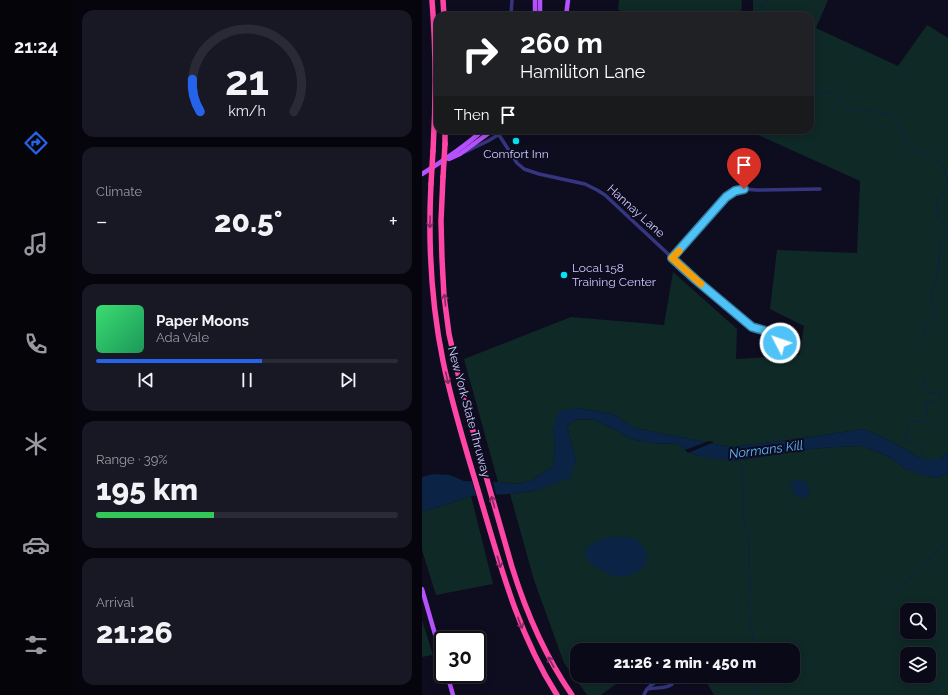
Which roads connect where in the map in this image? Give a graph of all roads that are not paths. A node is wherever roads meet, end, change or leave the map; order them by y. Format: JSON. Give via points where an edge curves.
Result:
{"nodes":[{"id":1,"x":432,"y":0,"type":"edge"},
{"id":2,"x":443,"y":0,"type":"edge"},
{"id":3,"x":512,"y":0,"type":"edge"},
{"id":4,"x":535,"y":0,"type":"edge"},
{"id":5,"x":540,"y":0,"type":"edge"},
{"id":6,"x":568,"y":0,"type":"edge"},
{"id":7,"x":444,"y":12,"type":"edge"},
{"id":8,"x":511,"y":12,"type":"edge"},
{"id":9,"x":535,"y":12,"type":"edge"},
{"id":10,"x":540,"y":12,"type":"edge"},
{"id":11,"x":566,"y":12,"type":"edge"},
{"id":12,"x":434,"y":36,"type":"edge"},
{"id":13,"x":434,"y":134,"type":"edge"},
{"id":14,"x":445,"y":134,"type":"edge"},
{"id":15,"x":478,"y":134,"type":"edge"},
{"id":16,"x":488,"y":134,"type":"edge"},
{"id":17,"x":499,"y":135,"type":"joint"},
{"id":18,"x":460,"y":154,"type":"junction"},
{"id":19,"x":440,"y":163,"type":"junction"},
{"id":20,"x":422,"y":174,"type":"edge"},
{"id":21,"x":820,"y":189,"type":"dead end"},
{"id":22,"x":672,"y":258,"type":"junction"},
{"id":23,"x":773,"y":333,"type":"dead end"},
{"id":24,"x":422,"y":589,"type":"edge"},
{"id":25,"x":434,"y":631,"type":"edge"},
{"id":26,"x":450,"y":683,"type":"edge"},
{"id":27,"x":654,"y":683,"type":"edge"},
{"id":28,"x":673,"y":683,"type":"edge"},
{"id":29,"x":647,"y":689,"type":"junction"},
{"id":30,"x":453,"y":695,"type":"edge"},
{"id":31,"x":557,"y":695,"type":"edge"},
{"id":32,"x":572,"y":695,"type":"edge"},
{"id":33,"x":644,"y":695,"type":"edge"}],
"edges":[{"from":1,"to":12,"type":"highway","name":"New York State Thruway","one_way":true,"bridge":true},
{"from":2,"to":7,"type":"highway"},
{"from":3,"to":8,"type":"street"},
{"from":4,"to":9,"type":"main road"},
{"from":5,"to":10,"type":"main road"},
{"from":6,"to":11,"type":"main road"},
{"from":13,"to":31,"type":"highway","name":"New York State Thruway","one_way":true,"bridge":true,"via":[[430,246],[435,311],[447,380],[504,579],[523,632]]},
{"from":32,"to":14,"type":"highway","name":"New York State Thruway","one_way":true,"bridge":true,"via":[[551,661],[519,589],[460,384],[446,310],[441,246]]},
{"from":15,"to":19,"type":"main road"},
{"from":16,"to":18,"type":"main road"},
{"from":17,"to":18,"type":"street"},
{"from":17,"to":22,"type":"street","name":"Hannay Lane","via":[[516,163],[524,170],[584,184],[597,190]]},
{"from":18,"to":19,"type":"main road"},
{"from":19,"to":20,"type":"main road"},
{"from":21,"to":22,"type":"street","via":[[735,191],[719,203]]},
{"from":22,"to":23,"type":"street","name":"Hannay Lane","via":[[752,327]]},
{"from":24,"to":25,"type":"main road"},
{"from":26,"to":30,"type":"main road"},
{"from":27,"to":29,"type":"street"},
{"from":28,"to":29,"type":"street","via":[[671,686]]},
{"from":29,"to":33,"type":"street"}]}
